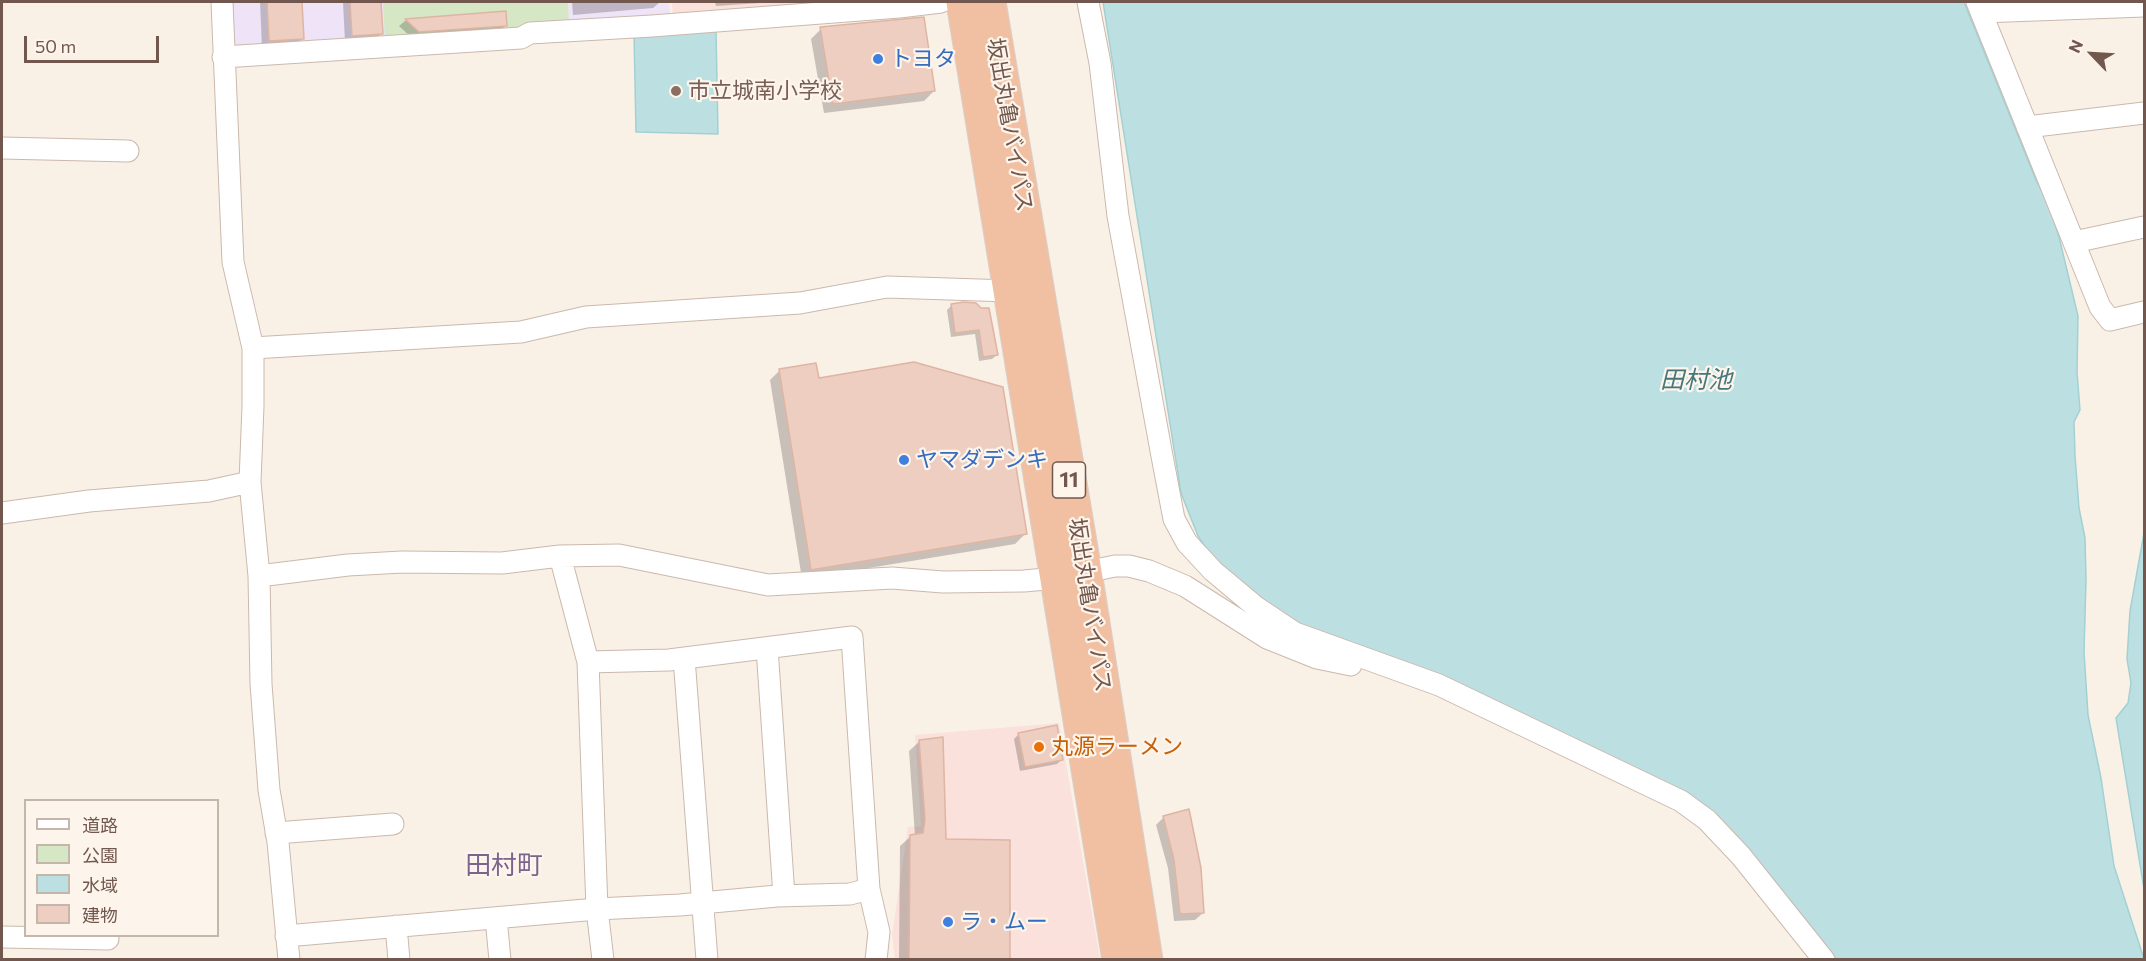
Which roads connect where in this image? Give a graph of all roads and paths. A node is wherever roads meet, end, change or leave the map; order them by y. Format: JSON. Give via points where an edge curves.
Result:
{"nodes":[{"id":1,"x":222,"y":2,"type":"edge"},
{"id":2,"x":940,"y":2,"type":"edge"},
{"id":3,"x":963,"y":2,"type":"edge"},
{"id":4,"x":989,"y":2,"type":"edge"},
{"id":5,"x":1088,"y":2,"type":"edge"},
{"id":6,"x":2145,"y":6,"type":"edge"},
{"id":7,"x":1979,"y":7,"type":"edge"},
{"id":8,"x":224,"y":57,"type":"junction"},
{"id":9,"x":2145,"y":113,"type":"edge"},
{"id":10,"x":2027,"y":127,"type":"junction"},
{"id":11,"x":2,"y":148,"type":"edge"},
{"id":12,"x":128,"y":151,"type":"dead end"},
{"id":13,"x":2145,"y":227,"type":"edge"},
{"id":14,"x":2074,"y":243,"type":"junction"},
{"id":15,"x":1010,"y":291,"type":"junction"},
{"id":16,"x":2145,"y":312,"type":"edge"},
{"id":17,"x":253,"y":348,"type":"junction"},
{"id":18,"x":250,"y":482,"type":"junction"},
{"id":19,"x":2,"y":513,"type":"edge"},
{"id":20,"x":560,"y":556,"type":"junction"},
{"id":21,"x":1071,"y":575,"type":"junction"},
{"id":22,"x":259,"y":576,"type":"junction"},
{"id":23,"x":767,"y":648,"type":"junction"},
{"id":24,"x":684,"y":658,"type":"junction"},
{"id":25,"x":588,"y":662,"type":"junction"},
{"id":26,"x":1384,"y":666,"type":"junction"},
{"id":27,"x":393,"y":824,"type":"dead end"},
{"id":28,"x":276,"y":833,"type":"junction"},
{"id":29,"x":869,"y":889,"type":"junction"},
{"id":30,"x":784,"y":896,"type":"junction"},
{"id":31,"x":703,"y":903,"type":"junction"},
{"id":32,"x":597,"y":909,"type":"junction"},
{"id":33,"x":496,"y":918,"type":"junction"},
{"id":34,"x":396,"y":926,"type":"junction"},
{"id":35,"x":286,"y":936,"type":"junction"},
{"id":36,"x":2,"y":937,"type":"edge"},
{"id":37,"x":72,"y":938,"type":"edge"},
{"id":38,"x":108,"y":939,"type":"dead end"},
{"id":39,"x":289,"y":960,"type":"edge"},
{"id":40,"x":399,"y":960,"type":"edge"},
{"id":41,"x":500,"y":960,"type":"edge"},
{"id":42,"x":603,"y":960,"type":"edge"},
{"id":43,"x":708,"y":960,"type":"edge"},
{"id":44,"x":876,"y":960,"type":"edge"},
{"id":45,"x":1119,"y":960,"type":"edge"},
{"id":46,"x":1146,"y":960,"type":"edge"},
{"id":47,"x":1824,"y":960,"type":"edge"}],
"edges":[{"from":1,"to":8,"type":"street"},
{"from":2,"to":8,"type":"street","via":[[530,33],[521,38]]},
{"from":3,"to":15,"type":"highway","name":"坂出丸亀バイパス","number":"11"},
{"from":4,"to":21,"type":"highway","name":"坂出丸亀バイパス","number":"11"},
{"from":5,"to":26,"type":"street","via":[[1100,63],[1118,216],[1174,519],[1187,543],[1213,571],[1256,607],[1295,633]]},
{"from":6,"to":7,"type":"street"},
{"from":7,"to":10,"type":"street"},
{"from":8,"to":17,"type":"street","via":[[233,262]]},
{"from":9,"to":10,"type":"street"},
{"from":10,"to":14,"type":"street"},
{"from":11,"to":12,"type":"street"},
{"from":13,"to":14,"type":"street"},
{"from":14,"to":16,"type":"street","via":[[2100,307],[2110,321]]},
{"from":15,"to":17,"type":"street","via":[[887,287],[801,303],[586,317],[521,332]]},
{"from":15,"to":21,"type":"highway","name":"坂出丸亀バイパス","number":"11"},
{"from":17,"to":18,"type":"street"},
{"from":18,"to":19,"type":"street","via":[[197,492]]},
{"from":18,"to":22,"type":"street"},
{"from":20,"to":21,"type":"street","via":[[619,555],[768,585],[892,578],[981,583]]},
{"from":20,"to":22,"type":"street","via":[[502,562],[359,564]]},
{"from":20,"to":25,"type":"street"},
{"from":21,"to":26,"type":"street","via":[[1122,566],[1149,571],[1185,586],[1267,638],[1298,652],[1365,667]]},
{"from":21,"to":45,"type":"highway","name":"坂出丸亀バイパス","number":"11"},
{"from":21,"to":46,"type":"highway","name":"坂出丸亀バイパス","number":"11"},
{"from":22,"to":28,"type":"street","via":[[261,684]]},
{"from":23,"to":24,"type":"street"},
{"from":23,"to":29,"type":"street","via":[[852,637]]},
{"from":23,"to":30,"type":"street"},
{"from":24,"to":25,"type":"street"},
{"from":24,"to":31,"type":"street"},
{"from":25,"to":32,"type":"street"},
{"from":26,"to":47,"type":"street","via":[[1439,685],[1681,801],[1707,820],[1741,856]]},
{"from":27,"to":28,"type":"street"},
{"from":28,"to":35,"type":"street"},
{"from":29,"to":30,"type":"street","via":[[850,894]]},
{"from":29,"to":44,"type":"street","via":[[879,932]]},
{"from":30,"to":31,"type":"street"},
{"from":31,"to":32,"type":"street"},
{"from":31,"to":43,"type":"street"},
{"from":32,"to":33,"type":"street"},
{"from":32,"to":42,"type":"street"},
{"from":33,"to":34,"type":"street"},
{"from":33,"to":41,"type":"street"},
{"from":34,"to":35,"type":"street"},
{"from":34,"to":40,"type":"street"},
{"from":35,"to":39,"type":"street"},
{"from":36,"to":37,"type":"street"},
{"from":37,"to":38,"type":"street"}]}
